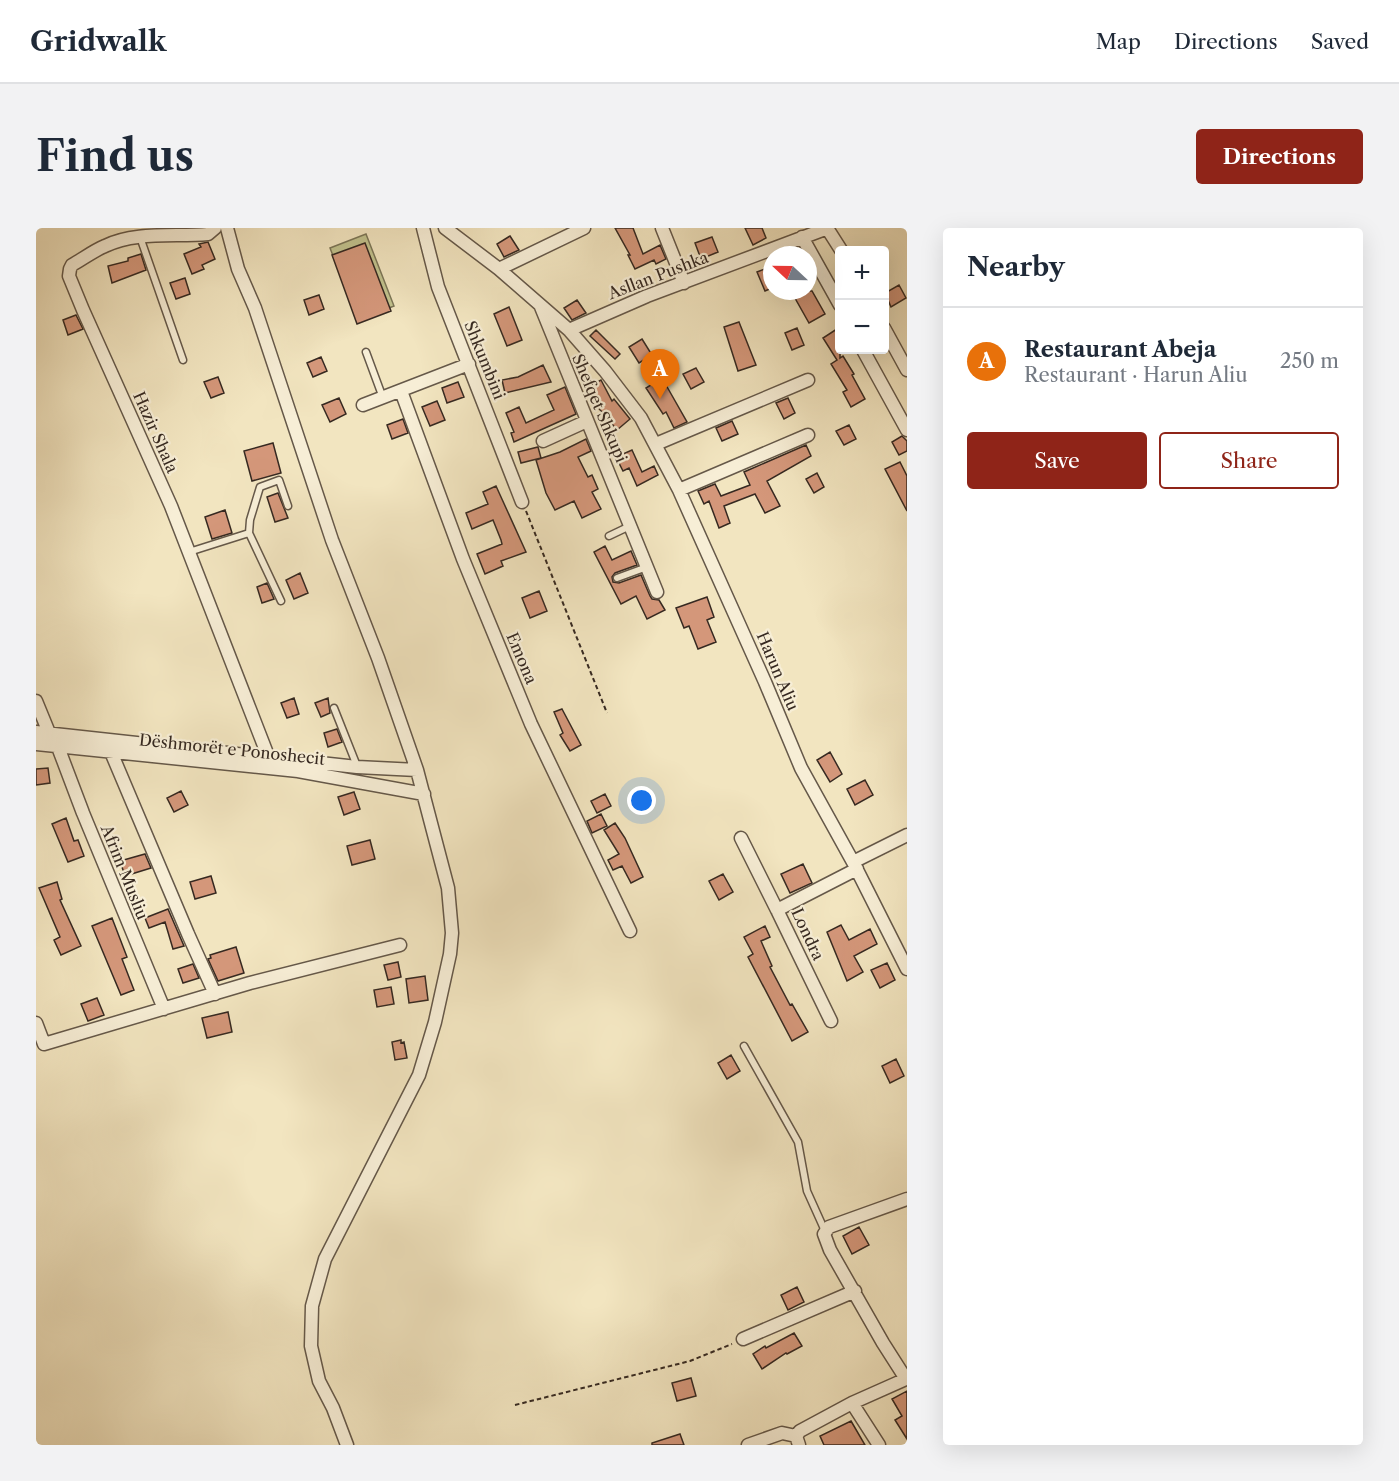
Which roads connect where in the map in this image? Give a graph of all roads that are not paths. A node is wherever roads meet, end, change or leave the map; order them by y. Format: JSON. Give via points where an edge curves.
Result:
{"nodes":[{"id":1,"x":215,"y":228,"type":"edge"},
{"id":2,"x":226,"y":228,"type":"edge"},
{"id":3,"x":423,"y":228,"type":"edge"},
{"id":4,"x":445,"y":228,"type":"edge"},
{"id":5,"x":584,"y":228,"type":"edge"},
{"id":6,"x":662,"y":228,"type":"edge"},
{"id":7,"x":828,"y":228,"type":"edge"},
{"id":8,"x":140,"y":237,"type":"junction"},
{"id":9,"x":802,"y":237,"type":"junction"},
{"id":10,"x":839,"y":246,"type":"edge"},
{"id":11,"x":499,"y":269,"type":"junction"},
{"id":12,"x":684,"y":283,"type":"junction"},
{"id":13,"x":837,"y":300,"type":"edge"},
{"id":14,"x":539,"y":303,"type":"junction"},
{"id":15,"x":569,"y":330,"type":"junction"},
{"id":16,"x":889,"y":336,"type":"edge"},
{"id":17,"x":366,"y":352,"type":"dead end"},
{"id":18,"x":865,"y":354,"type":"edge"},
{"id":19,"x":183,"y":360,"type":"dead end"},
{"id":20,"x":469,"y":364,"type":"junction"},
{"id":21,"x":907,"y":370,"type":"edge"},
{"id":22,"x":808,"y":380,"type":"dead end"},
{"id":23,"x":401,"y":391,"type":"junction"},
{"id":24,"x":383,"y":398,"type":"junction"},
{"id":25,"x":363,"y":405,"type":"dead end"},
{"id":26,"x":587,"y":421,"type":"junction"},
{"id":27,"x":907,"y":430,"type":"edge"},
{"id":28,"x":808,"y":435,"type":"dead end"},
{"id":29,"x":543,"y":441,"type":"dead end"},
{"id":30,"x":656,"y":444,"type":"junction"},
{"id":31,"x":679,"y":490,"type":"junction"},
{"id":32,"x":522,"y":502,"type":"road end"},
{"id":33,"x":288,"y":506,"type":"dead end"},
{"id":34,"x":631,"y":526,"type":"junction"},
{"id":35,"x":249,"y":533,"type":"junction"},
{"id":36,"x":609,"y":536,"type":"dead end"},
{"id":37,"x":189,"y":552,"type":"junction"},
{"id":38,"x":647,"y":567,"type":"junction"},
{"id":39,"x":617,"y":578,"type":"dead end"},
{"id":40,"x":657,"y":591,"type":"dead end"},
{"id":41,"x":281,"y":601,"type":"dead end"},
{"id":42,"x":36,"y":701,"type":"edge"},
{"id":43,"x":334,"y":708,"type":"dead end"},
{"id":44,"x":36,"y":732,"type":"edge"},
{"id":45,"x":49,"y":733,"type":"junction"},
{"id":46,"x":36,"y":744,"type":"edge"},
{"id":47,"x":110,"y":746,"type":"junction"},
{"id":48,"x":56,"y":747,"type":"junction"},
{"id":49,"x":268,"y":756,"type":"junction"},
{"id":50,"x":357,"y":767,"type":"junction"},
{"id":51,"x":317,"y":768,"type":"junction"},
{"id":52,"x":417,"y":770,"type":"junction"},
{"id":53,"x":424,"y":794,"type":"junction"},
{"id":54,"x":907,"y":835,"type":"edge"},
{"id":55,"x":741,"y":838,"type":"dead end"},
{"id":56,"x":855,"y":865,"type":"junction"},
{"id":57,"x":777,"y":910,"type":"junction"},
{"id":58,"x":630,"y":931,"type":"dead end"},
{"id":59,"x":400,"y":945,"type":"dead end"},
{"id":60,"x":907,"y":969,"type":"edge"},
{"id":61,"x":215,"y":993,"type":"junction"},
{"id":62,"x":164,"y":1009,"type":"junction"},
{"id":63,"x":831,"y":1021,"type":"dead end"},
{"id":64,"x":36,"y":1023,"type":"edge"},
{"id":65,"x":744,"y":1046,"type":"dead end"},
{"id":66,"x":907,"y":1199,"type":"edge"},
{"id":67,"x":825,"y":1231,"type":"junction"},
{"id":68,"x":855,"y":1291,"type":"junction"},
{"id":69,"x":743,"y":1339,"type":"road end"},
{"id":70,"x":907,"y":1380,"type":"edge"},
{"id":71,"x":852,"y":1403,"type":"junction"},
{"id":72,"x":797,"y":1441,"type":"edge"},
{"id":73,"x":347,"y":1445,"type":"edge"},
{"id":74,"x":748,"y":1445,"type":"edge"},
{"id":75,"x":879,"y":1445,"type":"edge"}],
"edges":[{"from":1,"to":8,"type":"street","name":"Hazir Shala","via":[[208,234]]},
{"from":2,"to":52,"type":"street","via":[[332,540]]},
{"from":3,"to":20,"type":"street","name":"Shkumbini","via":[[438,286]]},
{"from":4,"to":11,"type":"street","name":"Harun Aliu"},
{"from":5,"to":11,"type":"street"},
{"from":6,"to":12,"type":"street"},
{"from":7,"to":9,"type":"street","name":"Asllan Pushka"},
{"from":7,"to":10,"type":"street"},
{"from":8,"to":19,"type":"lane"},
{"from":8,"to":37,"type":"street","name":"Hazir Shala","via":[[106,245],[72,265],[69,276]]},
{"from":9,"to":12,"type":"street","name":"Asllan Pushka"},
{"from":9,"to":13,"type":"street"},
{"from":11,"to":14,"type":"street","name":"Harun Aliu"},
{"from":12,"to":15,"type":"street","name":"Asllan Pushka"},
{"from":14,"to":15,"type":"street","name":"Harun Aliu"},
{"from":14,"to":26,"type":"street","name":"Shefqet Shkupi"},
{"from":15,"to":30,"type":"street","name":"Harun Aliu","via":[[625,396]]},
{"from":16,"to":21,"type":"street"},
{"from":17,"to":24,"type":"lane"},
{"from":18,"to":27,"type":"street"},
{"from":20,"to":23,"type":"street"},
{"from":20,"to":32,"type":"street","name":"Shkumbini"},
{"from":22,"to":30,"type":"street"},
{"from":23,"to":24,"type":"street"},
{"from":23,"to":58,"type":"street","name":"Emona","via":[[463,559],[531,724]]},
{"from":24,"to":25,"type":"street"},
{"from":26,"to":29,"type":"street"},
{"from":26,"to":34,"type":"street","name":"Shefqet Shkupi"},
{"from":28,"to":31,"type":"street"},
{"from":30,"to":31,"type":"street","name":"Harun Aliu"},
{"from":31,"to":56,"type":"street","name":"Harun Aliu","via":[[801,768]]},
{"from":33,"to":35,"type":"lane","via":[[279,480],[260,487],[249,520]]},
{"from":34,"to":36,"type":"lane"},
{"from":34,"to":38,"type":"street","name":"Shefqet Shkupi"},
{"from":35,"to":37,"type":"lane"},
{"from":35,"to":41,"type":"lane"},
{"from":37,"to":49,"type":"street","name":"Hazir Shala"},
{"from":38,"to":39,"type":"lane"},
{"from":38,"to":40,"type":"street","name":"Shefqet Shkupi"},
{"from":42,"to":45,"type":"street","name":"Afrim Musliu"},
{"from":43,"to":50,"type":"lane"},
{"from":44,"to":45,"type":"street","name":"Dëshmorët e Ponoshecit"},
{"from":45,"to":47,"type":"street","name":"Dëshmorët e Ponoshecit"},
{"from":45,"to":48,"type":"street","name":"Afrim Musliu"},
{"from":46,"to":48,"type":"street","name":"Dëshmorët e Ponoshecit"},
{"from":47,"to":48,"type":"street","name":"Dëshmorët e Ponoshecit"},
{"from":47,"to":49,"type":"street","name":"Dëshmorët e Ponoshecit"},
{"from":47,"to":51,"type":"street","name":"Dëshmorët e Ponoshecit"},
{"from":47,"to":61,"type":"street"},
{"from":48,"to":62,"type":"street","name":"Afrim Musliu"},
{"from":49,"to":51,"type":"street","name":"Dëshmorët e Ponoshecit"},
{"from":50,"to":51,"type":"street","name":"Dëshmorët e Ponoshecit"},
{"from":50,"to":52,"type":"street","name":"Dëshmorët e Ponoshecit"},
{"from":51,"to":53,"type":"street","name":"Dëshmorët e Ponoshecit"},
{"from":52,"to":53,"type":"street"},
{"from":53,"to":73,"type":"street","via":[[448,888],[450,954],[419,1075],[325,1259],[312,1306],[311,1346],[316,1370]]},
{"from":54,"to":56,"type":"street"},
{"from":55,"to":57,"type":"street"},
{"from":56,"to":57,"type":"street","name":"Londra"},
{"from":56,"to":60,"type":"street","name":"Harun Aliu"},
{"from":57,"to":63,"type":"street","name":"Londra"},
{"from":59,"to":61,"type":"street"},
{"from":61,"to":62,"type":"street"},
{"from":62,"to":64,"type":"street","via":[[44,1044]]},
{"from":65,"to":67,"type":"lane","via":[[798,1142],[807,1191]]},
{"from":66,"to":67,"type":"street"},
{"from":67,"to":68,"type":"street","via":[[830,1250]]},
{"from":68,"to":69,"type":"street"},
{"from":68,"to":70,"type":"street"},
{"from":70,"to":71,"type":"street"},
{"from":71,"to":72,"type":"street","via":[[800,1431]]},
{"from":71,"to":75,"type":"street"},
{"from":72,"to":74,"type":"street","via":[[782,1433]]}]}
